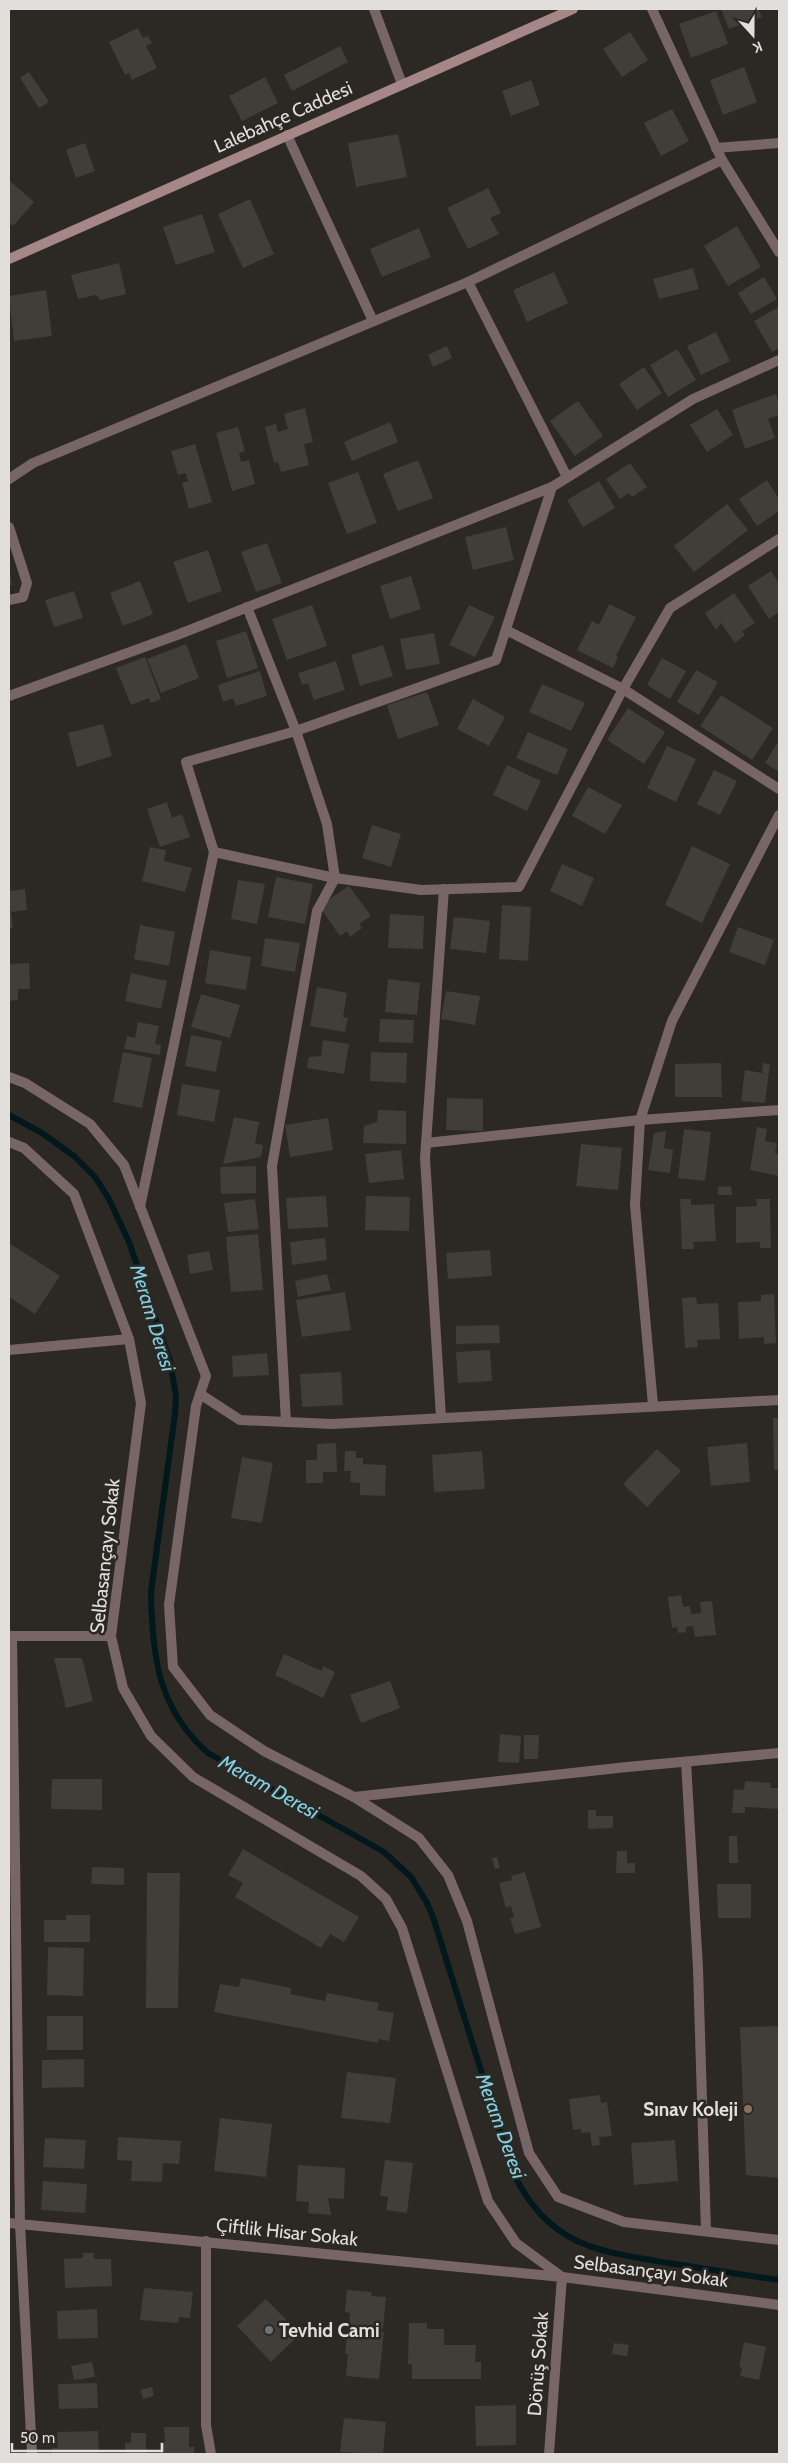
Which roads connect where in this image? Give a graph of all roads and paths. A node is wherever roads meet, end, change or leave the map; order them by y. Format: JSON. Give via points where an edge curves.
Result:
{"nodes":[{"id":1,"x":374,"y":9,"type":"edge"},
{"id":2,"x":573,"y":9,"type":"edge"},
{"id":3,"x":652,"y":9,"type":"edge"},
{"id":4,"x":402,"y":84,"type":"junction"},
{"id":5,"x":287,"y":135,"type":"junction"},
{"id":6,"x":779,"y":143,"type":"edge"},
{"id":7,"x":716,"y":148,"type":"junction"},
{"id":8,"x":722,"y":160,"type":"junction"},
{"id":9,"x":779,"y":252,"type":"edge"},
{"id":10,"x":9,"y":259,"type":"edge"},
{"id":11,"x":468,"y":282,"type":"junction"},
{"id":12,"x":373,"y":321,"type":"junction"},
{"id":13,"x":779,"y":360,"type":"edge"},
{"id":14,"x":567,"y":478,"type":"junction"},
{"id":15,"x":9,"y":479,"type":"edge"},
{"id":16,"x":552,"y":487,"type":"junction"},
{"id":17,"x":9,"y":527,"type":"edge"},
{"id":18,"x":779,"y":539,"type":"edge"},
{"id":19,"x":9,"y":600,"type":"edge"},
{"id":20,"x":247,"y":607,"type":"junction"},
{"id":21,"x":506,"y":630,"type":"junction"},
{"id":22,"x":623,"y":689,"type":"junction"},
{"id":23,"x":9,"y":696,"type":"edge"},
{"id":24,"x":296,"y":731,"type":"junction"},
{"id":25,"x":779,"y":788,"type":"edge"},
{"id":26,"x":779,"y":815,"type":"edge"},
{"id":27,"x":214,"y":852,"type":"junction"},
{"id":28,"x":335,"y":878,"type":"junction"},
{"id":29,"x":444,"y":889,"type":"junction"},
{"id":30,"x":9,"y":1077,"type":"edge"},
{"id":31,"x":779,"y":1110,"type":"edge"},
{"id":32,"x":640,"y":1120,"type":"junction"},
{"id":33,"x":9,"y":1142,"type":"edge"},
{"id":34,"x":426,"y":1143,"type":"junction"},
{"id":35,"x":140,"y":1207,"type":"junction"},
{"id":36,"x":129,"y":1339,"type":"junction"},
{"id":37,"x":9,"y":1350,"type":"edge"},
{"id":38,"x":200,"y":1394,"type":"junction"},
{"id":39,"x":779,"y":1400,"type":"edge"},
{"id":40,"x":653,"y":1405,"type":"junction"},
{"id":41,"x":441,"y":1417,"type":"junction"},
{"id":42,"x":286,"y":1422,"type":"junction"},
{"id":43,"x":10,"y":1636,"type":"edge"},
{"id":44,"x":111,"y":1636,"type":"junction"},
{"id":45,"x":779,"y":1753,"type":"edge"},
{"id":46,"x":686,"y":1762,"type":"junction"},
{"id":47,"x":354,"y":1797,"type":"junction"},
{"id":48,"x":9,"y":2223,"type":"edge"},
{"id":49,"x":20,"y":2224,"type":"junction"},
{"id":50,"x":706,"y":2231,"type":"junction"},
{"id":51,"x":779,"y":2240,"type":"edge"},
{"id":52,"x":206,"y":2241,"type":"junction"},
{"id":53,"x":562,"y":2277,"type":"junction"},
{"id":54,"x":779,"y":2305,"type":"edge"},
{"id":55,"x":32,"y":2454,"type":"edge"},
{"id":56,"x":211,"y":2454,"type":"edge"},
{"id":57,"x":549,"y":2454,"type":"edge"}],
"edges":[{"from":1,"to":4,"type":"street"},
{"from":2,"to":4,"type":"street","name":"Lalebahçe Caddesi"},
{"from":3,"to":7,"type":"street"},
{"from":4,"to":5,"type":"street","name":"Lalebahçe Caddesi"},
{"from":5,"to":10,"type":"street","name":"Lalebahçe Caddesi"},
{"from":5,"to":12,"type":"street"},
{"from":6,"to":7,"type":"street"},
{"from":7,"to":8,"type":"street"},
{"from":8,"to":9,"type":"street"},
{"from":8,"to":11,"type":"street"},
{"from":11,"to":12,"type":"street"},
{"from":11,"to":14,"type":"street"},
{"from":12,"to":15,"type":"street","via":[[32,463]]},
{"from":13,"to":14,"type":"street","via":[[693,399]]},
{"from":14,"to":16,"type":"street"},
{"from":16,"to":20,"type":"street"},
{"from":16,"to":21,"type":"street"},
{"from":17,"to":19,"type":"street","via":[[27,583],[23,597]]},
{"from":18,"to":22,"type":"street","via":[[670,608]]},
{"from":20,"to":23,"type":"street"},
{"from":20,"to":24,"type":"street"},
{"from":21,"to":22,"type":"street"},
{"from":21,"to":24,"type":"street","via":[[496,660]]},
{"from":22,"to":25,"type":"street"},
{"from":22,"to":29,"type":"street","via":[[519,887]]},
{"from":24,"to":27,"type":"street","via":[[186,762]]},
{"from":24,"to":28,"type":"street","via":[[326,824]]},
{"from":26,"to":32,"type":"street","via":[[672,1021]]},
{"from":27,"to":28,"type":"street"},
{"from":27,"to":35,"type":"street"},
{"from":28,"to":29,"type":"street","via":[[421,890]]},
{"from":28,"to":42,"type":"street","via":[[317,911],[272,1166]]},
{"from":29,"to":34,"type":"street"},
{"from":30,"to":35,"type":"street","via":[[25,1083],[90,1124],[124,1165]]},
{"from":31,"to":32,"type":"street"},
{"from":32,"to":34,"type":"street"},
{"from":32,"to":40,"type":"street","via":[[635,1205]]},
{"from":33,"to":36,"type":"street","name":"Selbasançayı Sokak","via":[[24,1148],[74,1194]]},
{"from":34,"to":41,"type":"street"},
{"from":35,"to":38,"type":"street","via":[[206,1376]]},
{"from":36,"to":37,"type":"street"},
{"from":36,"to":44,"type":"street","name":"Selbasançayı Sokak","via":[[141,1404]]},
{"from":38,"to":42,"type":"street","via":[[240,1420]]},
{"from":38,"to":47,"type":"street","via":[[169,1605],[173,1667],[210,1715],[264,1751]]},
{"from":39,"to":40,"type":"street"},
{"from":40,"to":41,"type":"street"},
{"from":41,"to":42,"type":"street","via":[[332,1424]]},
{"from":43,"to":44,"type":"street"},
{"from":43,"to":49,"type":"street"},
{"from":44,"to":53,"type":"street","name":"Selbasançayı Sokak","via":[[123,1688],[150,1736],[193,1777],[361,1876],[386,1898],[402,1928],[488,2201],[516,2243]]},
{"from":45,"to":46,"type":"street"},
{"from":46,"to":47,"type":"street"},
{"from":46,"to":50,"type":"street","via":[[698,1968]]},
{"from":47,"to":50,"type":"street","via":[[419,1838],[448,1875],[467,1921],[529,2153],[558,2197],[624,2222]]},
{"from":48,"to":49,"type":"street","name":"Çiftlik Hisar Sokak"},
{"from":49,"to":52,"type":"street","name":"Çiftlik Hisar Sokak"},
{"from":49,"to":55,"type":"street"},
{"from":50,"to":51,"type":"street"},
{"from":52,"to":53,"type":"street","name":"Çiftlik Hisar Sokak"},
{"from":52,"to":56,"type":"street","via":[[206,2425]]},
{"from":53,"to":54,"type":"street","name":"Selbasançayı Sokak"},
{"from":53,"to":57,"type":"street","name":"Dönüş Sokak"}]}
